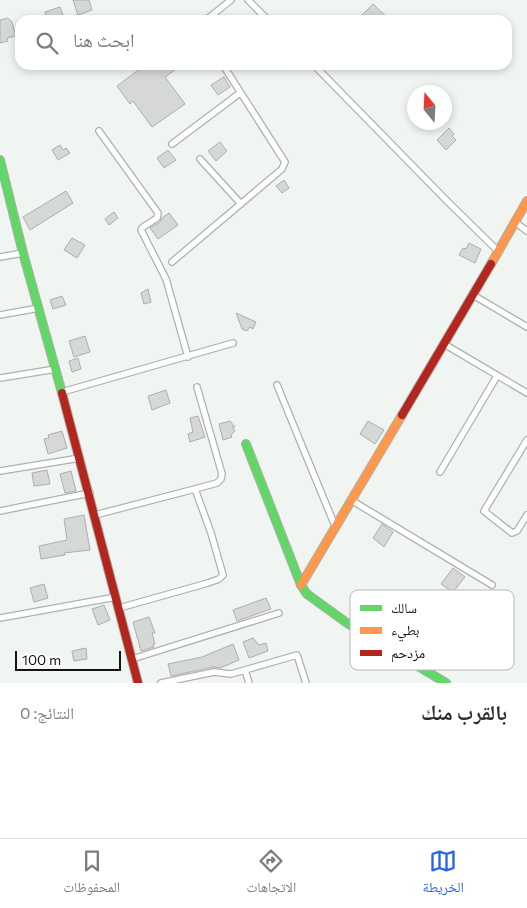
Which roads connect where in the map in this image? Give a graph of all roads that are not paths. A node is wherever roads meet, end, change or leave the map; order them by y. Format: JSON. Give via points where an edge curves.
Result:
{"nodes":[{"id":1,"x":231,"y":0,"type":"edge"},
{"id":2,"x":248,"y":0,"type":"edge"},
{"id":3,"x":212,"y":15,"type":"edge"},
{"id":4,"x":263,"y":15,"type":"edge"},
{"id":5,"x":226,"y":70,"type":"edge"},
{"id":6,"x":319,"y":70,"type":"edge"},
{"id":7,"x":240,"y":92,"type":"junction"},
{"id":8,"x":99,"y":131,"type":"dead end"},
{"id":9,"x":172,"y":144,"type":"dead end"},
{"id":10,"x":200,"y":159,"type":"dead end"},
{"id":11,"x":0,"y":160,"type":"edge"},
{"id":12,"x":2,"y":177,"type":"edge"},
{"id":13,"x":241,"y":204,"type":"junction"},
{"id":14,"x":526,"y":204,"type":"edge"},
{"id":15,"x":515,"y":222,"type":"junction"},
{"id":16,"x":527,"y":231,"type":"edge"},
{"id":17,"x":498,"y":251,"type":"junction"},
{"id":18,"x":24,"y":254,"type":"junction"},
{"id":19,"x":0,"y":257,"type":"edge"},
{"id":20,"x":172,"y":262,"type":"dead end"},
{"id":21,"x":473,"y":295,"type":"junction"},
{"id":22,"x":39,"y":308,"type":"junction"},
{"id":23,"x":0,"y":314,"type":"edge"},
{"id":24,"x":527,"y":327,"type":"edge"},
{"id":25,"x":232,"y":343,"type":"dead end"},
{"id":26,"x":444,"y":344,"type":"junction"},
{"id":27,"x":188,"y":357,"type":"junction"},
{"id":28,"x":56,"y":369,"type":"junction"},
{"id":29,"x":497,"y":376,"type":"junction"},
{"id":30,"x":0,"y":378,"type":"edge"},
{"id":31,"x":277,"y":385,"type":"dead end"},
{"id":32,"x":197,"y":387,"type":"dead end"},
{"id":33,"x":62,"y":392,"type":"junction"},
{"id":34,"x":527,"y":394,"type":"edge"},
{"id":35,"x":527,"y":440,"type":"edge"},
{"id":36,"x":246,"y":444,"type":"dead end"},
{"id":37,"x":80,"y":458,"type":"junction"},
{"id":38,"x":0,"y":472,"type":"edge"},
{"id":39,"x":440,"y":472,"type":"dead end"},
{"id":40,"x":195,"y":489,"type":"junction"},
{"id":41,"x":90,"y":494,"type":"junction"},
{"id":42,"x":351,"y":500,"type":"junction"},
{"id":43,"x":0,"y":511,"type":"edge"},
{"id":44,"x":95,"y":515,"type":"junction"},
{"id":45,"x":527,"y":515,"type":"edge"},
{"id":46,"x":335,"y":526,"type":"junction"},
{"id":47,"x":301,"y":585,"type":"junction"},
{"id":48,"x":492,"y":586,"type":"dead end"},
{"id":49,"x":116,"y":597,"type":"junction"},
{"id":50,"x":119,"y":608,"type":"junction"},
{"id":51,"x":279,"y":613,"type":"dead end"},
{"id":52,"x":0,"y":618,"type":"edge"},
{"id":53,"x":350,"y":625,"type":"edge"},
{"id":54,"x":132,"y":659,"type":"junction"},
{"id":55,"x":245,"y":670,"type":"junction"},
{"id":56,"x":425,"y":670,"type":"edge"},
{"id":57,"x":138,"y":683,"type":"edge"},
{"id":58,"x":161,"y":683,"type":"edge"},
{"id":59,"x":249,"y":683,"type":"edge"},
{"id":60,"x":306,"y":683,"type":"edge"},
{"id":61,"x":446,"y":683,"type":"edge"}],
"edges":[{"from":1,"to":3,"type":"street"},
{"from":2,"to":4,"type":"street"},
{"from":5,"to":7,"type":"street"},
{"from":6,"to":17,"type":"street"},
{"from":7,"to":9,"type":"street"},
{"from":7,"to":13,"type":"street","via":[[285,162],[282,169]]},
{"from":8,"to":27,"type":"street","via":[[158,214],[141,230],[166,279]]},
{"from":10,"to":13,"type":"street"},
{"from":11,"to":12,"type":"street"},
{"from":12,"to":18,"type":"street"},
{"from":13,"to":20,"type":"street"},
{"from":14,"to":15,"type":"street"},
{"from":15,"to":16,"type":"street"},
{"from":15,"to":17,"type":"street"},
{"from":17,"to":21,"type":"street"},
{"from":18,"to":19,"type":"street"},
{"from":18,"to":22,"type":"street"},
{"from":21,"to":24,"type":"street"},
{"from":21,"to":26,"type":"street"},
{"from":22,"to":23,"type":"street"},
{"from":22,"to":28,"type":"street"},
{"from":25,"to":27,"type":"street"},
{"from":26,"to":29,"type":"street"},
{"from":26,"to":42,"type":"street"},
{"from":27,"to":33,"type":"street"},
{"from":28,"to":30,"type":"street"},
{"from":28,"to":33,"type":"street"},
{"from":29,"to":34,"type":"street"},
{"from":29,"to":39,"type":"street"},
{"from":31,"to":46,"type":"street"},
{"from":32,"to":40,"type":"street","via":[[222,474],[216,482]]},
{"from":33,"to":37,"type":"street"},
{"from":35,"to":45,"type":"street","via":[[484,511],[512,533]]},
{"from":36,"to":47,"type":"street"},
{"from":37,"to":38,"type":"street"},
{"from":37,"to":41,"type":"street"},
{"from":40,"to":44,"type":"street"},
{"from":40,"to":50,"type":"street","via":[[223,575],[208,583]]},
{"from":41,"to":43,"type":"street"},
{"from":41,"to":44,"type":"street"},
{"from":42,"to":46,"type":"street"},
{"from":42,"to":48,"type":"street"},
{"from":44,"to":49,"type":"street"},
{"from":46,"to":47,"type":"street"},
{"from":47,"to":53,"type":"street","via":[[307,594]]},
{"from":49,"to":50,"type":"street"},
{"from":49,"to":52,"type":"street"},
{"from":50,"to":54,"type":"street"},
{"from":51,"to":54,"type":"street"},
{"from":54,"to":57,"type":"street"},
{"from":55,"to":58,"type":"street","via":[[231,674],[214,672]]},
{"from":55,"to":59,"type":"street"},
{"from":55,"to":60,"type":"street","via":[[297,655]]},
{"from":56,"to":61,"type":"street"}]}
